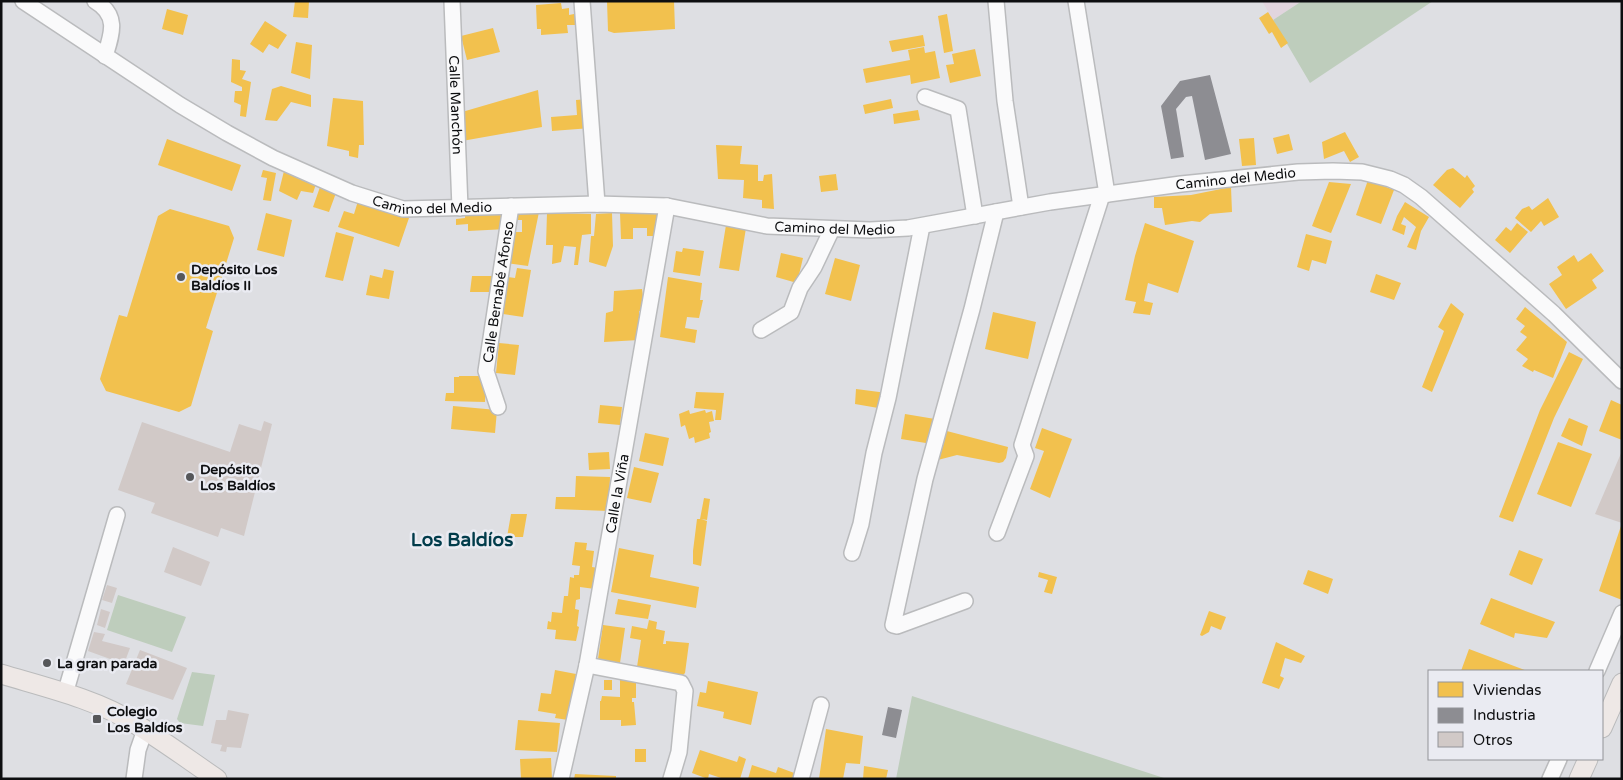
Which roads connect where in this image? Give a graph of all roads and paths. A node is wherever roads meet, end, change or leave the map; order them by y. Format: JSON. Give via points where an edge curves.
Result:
{"nodes":[{"id":1,"x":23,"y":1,"type":"edge"},
{"id":2,"x":95,"y":1,"type":"edge"},
{"id":3,"x":452,"y":1,"type":"edge"},
{"id":4,"x":582,"y":1,"type":"edge"},
{"id":5,"x":996,"y":1,"type":"edge"},
{"id":6,"x":1076,"y":1,"type":"edge"},
{"id":7,"x":105,"y":56,"type":"junction"},
{"id":8,"x":925,"y":97,"type":"dead end"},
{"id":9,"x":1105,"y":194,"type":"junction"},
{"id":10,"x":597,"y":204,"type":"junction"},
{"id":11,"x":511,"y":206,"type":"junction"},
{"id":12,"x":666,"y":206,"type":"junction"},
{"id":13,"x":1021,"y":207,"type":"junction"},
{"id":14,"x":460,"y":208,"type":"junction"},
{"id":15,"x":996,"y":212,"type":"junction"},
{"id":16,"x":975,"y":216,"type":"junction"},
{"id":17,"x":922,"y":226,"type":"junction"},
{"id":18,"x":832,"y":229,"type":"junction"},
{"id":19,"x":761,"y":330,"type":"dead end"},
{"id":20,"x":1622,"y":381,"type":"edge"},
{"id":21,"x":498,"y":407,"type":"dead end"},
{"id":22,"x":117,"y":514,"type":"dead end"},
{"id":23,"x":997,"y":533,"type":"dead end"},
{"id":24,"x":852,"y":553,"type":"dead end"},
{"id":25,"x":965,"y":601,"type":"dead end"},
{"id":26,"x":1622,"y":613,"type":"edge"},
{"id":27,"x":587,"y":665,"type":"junction"},
{"id":28,"x":1597,"y":670,"type":"edge"},
{"id":29,"x":1,"y":674,"type":"edge"},
{"id":30,"x":1622,"y":684,"type":"edge"},
{"id":31,"x":65,"y":694,"type":"junction"},
{"id":32,"x":821,"y":705,"type":"dead end"},
{"id":33,"x":1603,"y":726,"type":"edge"},
{"id":34,"x":145,"y":730,"type":"junction"},
{"id":35,"x":1559,"y":760,"type":"edge"},
{"id":36,"x":1588,"y":760,"type":"edge"},
{"id":37,"x":134,"y":779,"type":"edge"},
{"id":38,"x":217,"y":779,"type":"edge"},
{"id":39,"x":561,"y":779,"type":"edge"},
{"id":40,"x":671,"y":779,"type":"edge"},
{"id":41,"x":801,"y":779,"type":"edge"},
{"id":42,"x":1550,"y":779,"type":"edge"},
{"id":43,"x":1579,"y":779,"type":"edge"}],
"edges":[{"from":1,"to":7,"type":"street","name":"Camino del Medio"},
{"from":2,"to":7,"type":"street","via":[[109,15],[113,25]]},
{"from":3,"to":14,"type":"street","name":"Calle Manchón"},
{"from":4,"to":10,"type":"street"},
{"from":5,"to":13,"type":"street","via":[[1004,101]]},
{"from":6,"to":9,"type":"street"},
{"from":7,"to":14,"type":"street","name":"Camino del Medio","via":[[227,133],[273,158],[352,193],[403,208]]},
{"from":8,"to":16,"type":"street","via":[[958,109]]},
{"from":9,"to":13,"type":"street","name":"Camino del Medio"},
{"from":9,"to":20,"type":"street","name":"Camino del Medio","via":[[1298,172],[1362,172],[1390,179],[1421,197],[1554,314]]},
{"from":9,"to":23,"type":"street","via":[[1022,446],[1026,456]]},
{"from":10,"to":11,"type":"street","name":"Camino del Medio"},
{"from":10,"to":12,"type":"street","name":"Camino del Medio"},
{"from":11,"to":14,"type":"street","name":"Camino del Medio"},
{"from":11,"to":21,"type":"street","name":"Calle Bernabé Afonso","via":[[486,371]]},
{"from":12,"to":18,"type":"street","name":"Camino del Medio","via":[[767,226]]},
{"from":12,"to":27,"type":"street","name":"Calle la Viña"},
{"from":13,"to":15,"type":"street","name":"Camino del Medio"},
{"from":15,"to":16,"type":"street","name":"Camino del Medio"},
{"from":15,"to":25,"type":"street","via":[[926,479],[893,625]]},
{"from":16,"to":17,"type":"street","name":"Camino del Medio"},
{"from":17,"to":18,"type":"street","name":"Camino del Medio"},
{"from":17,"to":24,"type":"street","via":[[888,398]]},
{"from":18,"to":19,"type":"street","via":[[800,288],[791,312]]},
{"from":22,"to":31,"type":"street"},
{"from":26,"to":28,"type":"street"},
{"from":27,"to":39,"type":"street","name":"Calle la Viña"},
{"from":27,"to":40,"type":"street","via":[[681,683],[685,692],[680,752]]},
{"from":29,"to":31,"type":"main road"},
{"from":30,"to":33,"type":"main road"},
{"from":31,"to":34,"type":"main road","via":[[102,707]]},
{"from":32,"to":41,"type":"street"},
{"from":34,"to":37,"type":"street"},
{"from":34,"to":38,"type":"main road"},
{"from":35,"to":42,"type":"street"},
{"from":36,"to":43,"type":"main road"}]}
